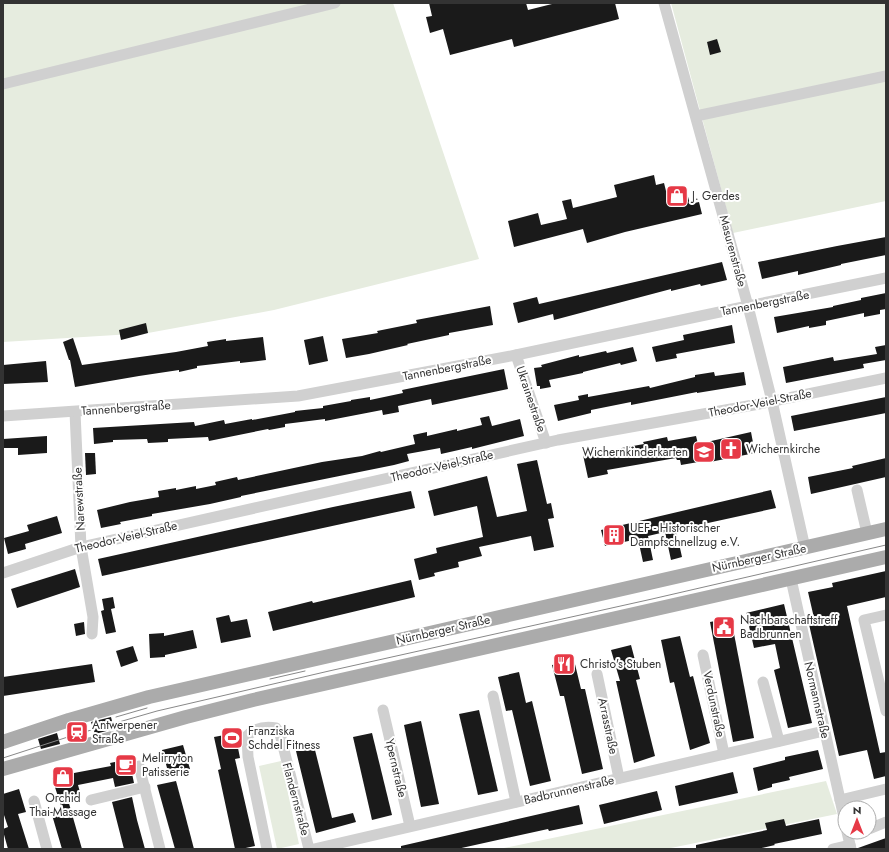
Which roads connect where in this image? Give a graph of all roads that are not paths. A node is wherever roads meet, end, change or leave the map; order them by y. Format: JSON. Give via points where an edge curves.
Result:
{"nodes":[{"id":1,"x":336,"y":3,"type":"edge"},
{"id":2,"x":664,"y":3,"type":"edge"},
{"id":3,"x":886,"y":76,"type":"edge"},
{"id":4,"x":3,"y":84,"type":"edge"},
{"id":5,"x":696,"y":116,"type":"junction"},
{"id":6,"x":886,"y":278,"type":"edge"},
{"id":7,"x":748,"y":306,"type":"junction"},
{"id":8,"x":516,"y":355,"type":"junction"},
{"id":9,"x":886,"y":378,"type":"edge"},
{"id":10,"x":772,"y":401,"type":"junction"},
{"id":11,"x":75,"y":412,"type":"junction"},
{"id":12,"x":3,"y":416,"type":"edge"},
{"id":13,"x":546,"y":443,"type":"junction"},
{"id":14,"x":857,"y":490,"type":"dead end"},
{"id":15,"x":886,"y":529,"type":"edge"},
{"id":16,"x":867,"y":533,"type":"junction"},
{"id":17,"x":81,"y":547,"type":"junction"},
{"id":18,"x":805,"y":548,"type":"junction"},
{"id":19,"x":886,"y":557,"type":"edge"},
{"id":20,"x":3,"y":573,"type":"edge"},
{"id":21,"x":790,"y":579,"type":"junction"},
{"id":22,"x":886,"y":615,"type":"edge"},
{"id":23,"x":92,"y":634,"type":"dead end"},
{"id":24,"x":703,"y":655,"type":"dead end"},
{"id":25,"x":597,"y":674,"type":"dead end"},
{"id":26,"x":763,"y":682,"type":"dead end"},
{"id":27,"x":493,"y":696,"type":"dead end"},
{"id":28,"x":382,"y":710,"type":"dead end"},
{"id":29,"x":886,"y":711,"type":"edge"},
{"id":30,"x":824,"y":731,"type":"junction"},
{"id":31,"x":779,"y":741,"type":"junction"},
{"id":32,"x":3,"y":742,"type":"edge"},
{"id":33,"x":724,"y":754,"type":"junction"},
{"id":34,"x":140,"y":766,"type":"dead end"},
{"id":35,"x":3,"y":769,"type":"edge"},
{"id":36,"x":619,"y":778,"type":"junction"},
{"id":37,"x":145,"y":787,"type":"junction"},
{"id":38,"x":886,"y":789,"type":"edge"},
{"id":39,"x":91,"y":800,"type":"dead end"},
{"id":40,"x":840,"y":800,"type":"joint"},
{"id":41,"x":34,"y":801,"type":"dead end"},
{"id":42,"x":516,"y":802,"type":"junction"},
{"id":43,"x":410,"y":826,"type":"junction"},
{"id":44,"x":851,"y":847,"type":"edge"},
{"id":45,"x":47,"y":849,"type":"edge"},
{"id":46,"x":160,"y":849,"type":"edge"},
{"id":47,"x":268,"y":849,"type":"edge"},
{"id":48,"x":309,"y":849,"type":"edge"},
{"id":49,"x":314,"y":849,"type":"edge"},
{"id":50,"x":834,"y":849,"type":"edge"}],
"edges":[{"from":1,"to":4,"type":"street"},
{"from":2,"to":5,"type":"street","name":"Masurenstraße"},
{"from":3,"to":5,"type":"street"},
{"from":5,"to":7,"type":"street","name":"Masurenstraße"},
{"from":6,"to":7,"type":"street","name":"Tannenbergstraße"},
{"from":7,"to":8,"type":"street","name":"Tannenbergstraße"},
{"from":7,"to":10,"type":"street","name":"Masurenstraße"},
{"from":8,"to":11,"type":"street","name":"Tannenbergstraße","via":[[298,396]]},
{"from":8,"to":13,"type":"street","name":"Ukrainestraße"},
{"from":9,"to":10,"type":"street","name":"Theodor-Veiel-Straße"},
{"from":10,"to":13,"type":"street","name":"Theodor-Veiel-Straße"},
{"from":10,"to":18,"type":"street","name":"Masurenstraße"},
{"from":11,"to":12,"type":"street","name":"Tannenbergstraße"},
{"from":11,"to":17,"type":"street","name":"Narewstraße"},
{"from":13,"to":17,"type":"street","name":"Theodor-Veiel-Straße"},
{"from":14,"to":16,"type":"street"},
{"from":15,"to":16,"type":"main road","name":"Nürnberger Straße"},
{"from":16,"to":18,"type":"main road","name":"Nürnberger Straße"},
{"from":17,"to":20,"type":"street","name":"Theodor-Veiel-Straße"},
{"from":17,"to":23,"type":"street","name":"Narewstraße","via":[[93,618]]},
{"from":18,"to":32,"type":"main road","name":"Nürnberger Straße","via":[[149,697]]},
{"from":19,"to":21,"type":"main road"},
{"from":21,"to":30,"type":"street","name":"Normannstraße"},
{"from":21,"to":35,"type":"main road","via":[[253,700]]},
{"from":22,"to":29,"type":"street","via":[[864,620]]},
{"from":24,"to":33,"type":"street","name":"Verdunstraße"},
{"from":25,"to":36,"type":"street","name":"Arrasstraße"},
{"from":26,"to":31,"type":"street"},
{"from":27,"to":42,"type":"street"},
{"from":28,"to":43,"type":"street","name":"Ypernstraße"},
{"from":30,"to":31,"type":"street","name":"Badbrunnenstraße"},
{"from":30,"to":40,"type":"street","name":"Normannstraße"},
{"from":31,"to":33,"type":"street","name":"Badbrunnenstraße"},
{"from":33,"to":36,"type":"street","name":"Badbrunnenstraße"},
{"from":34,"to":37,"type":"street"},
{"from":36,"to":42,"type":"street","name":"Badbrunnenstraße"},
{"from":37,"to":39,"type":"street"},
{"from":37,"to":46,"type":"street"},
{"from":38,"to":40,"type":"street"},
{"from":41,"to":45,"type":"street"},
{"from":42,"to":43,"type":"street","name":"Badbrunnenstraße"},
{"from":43,"to":49,"type":"street","name":"Badbrunnenstraße"},
{"from":44,"to":50,"type":"street"},
{"from":47,"to":48,"type":"street","name":"Flandernstraße","via":[[248,757],[247,736],[258,728],[269,727],[276,728],[280,734]]}]}
